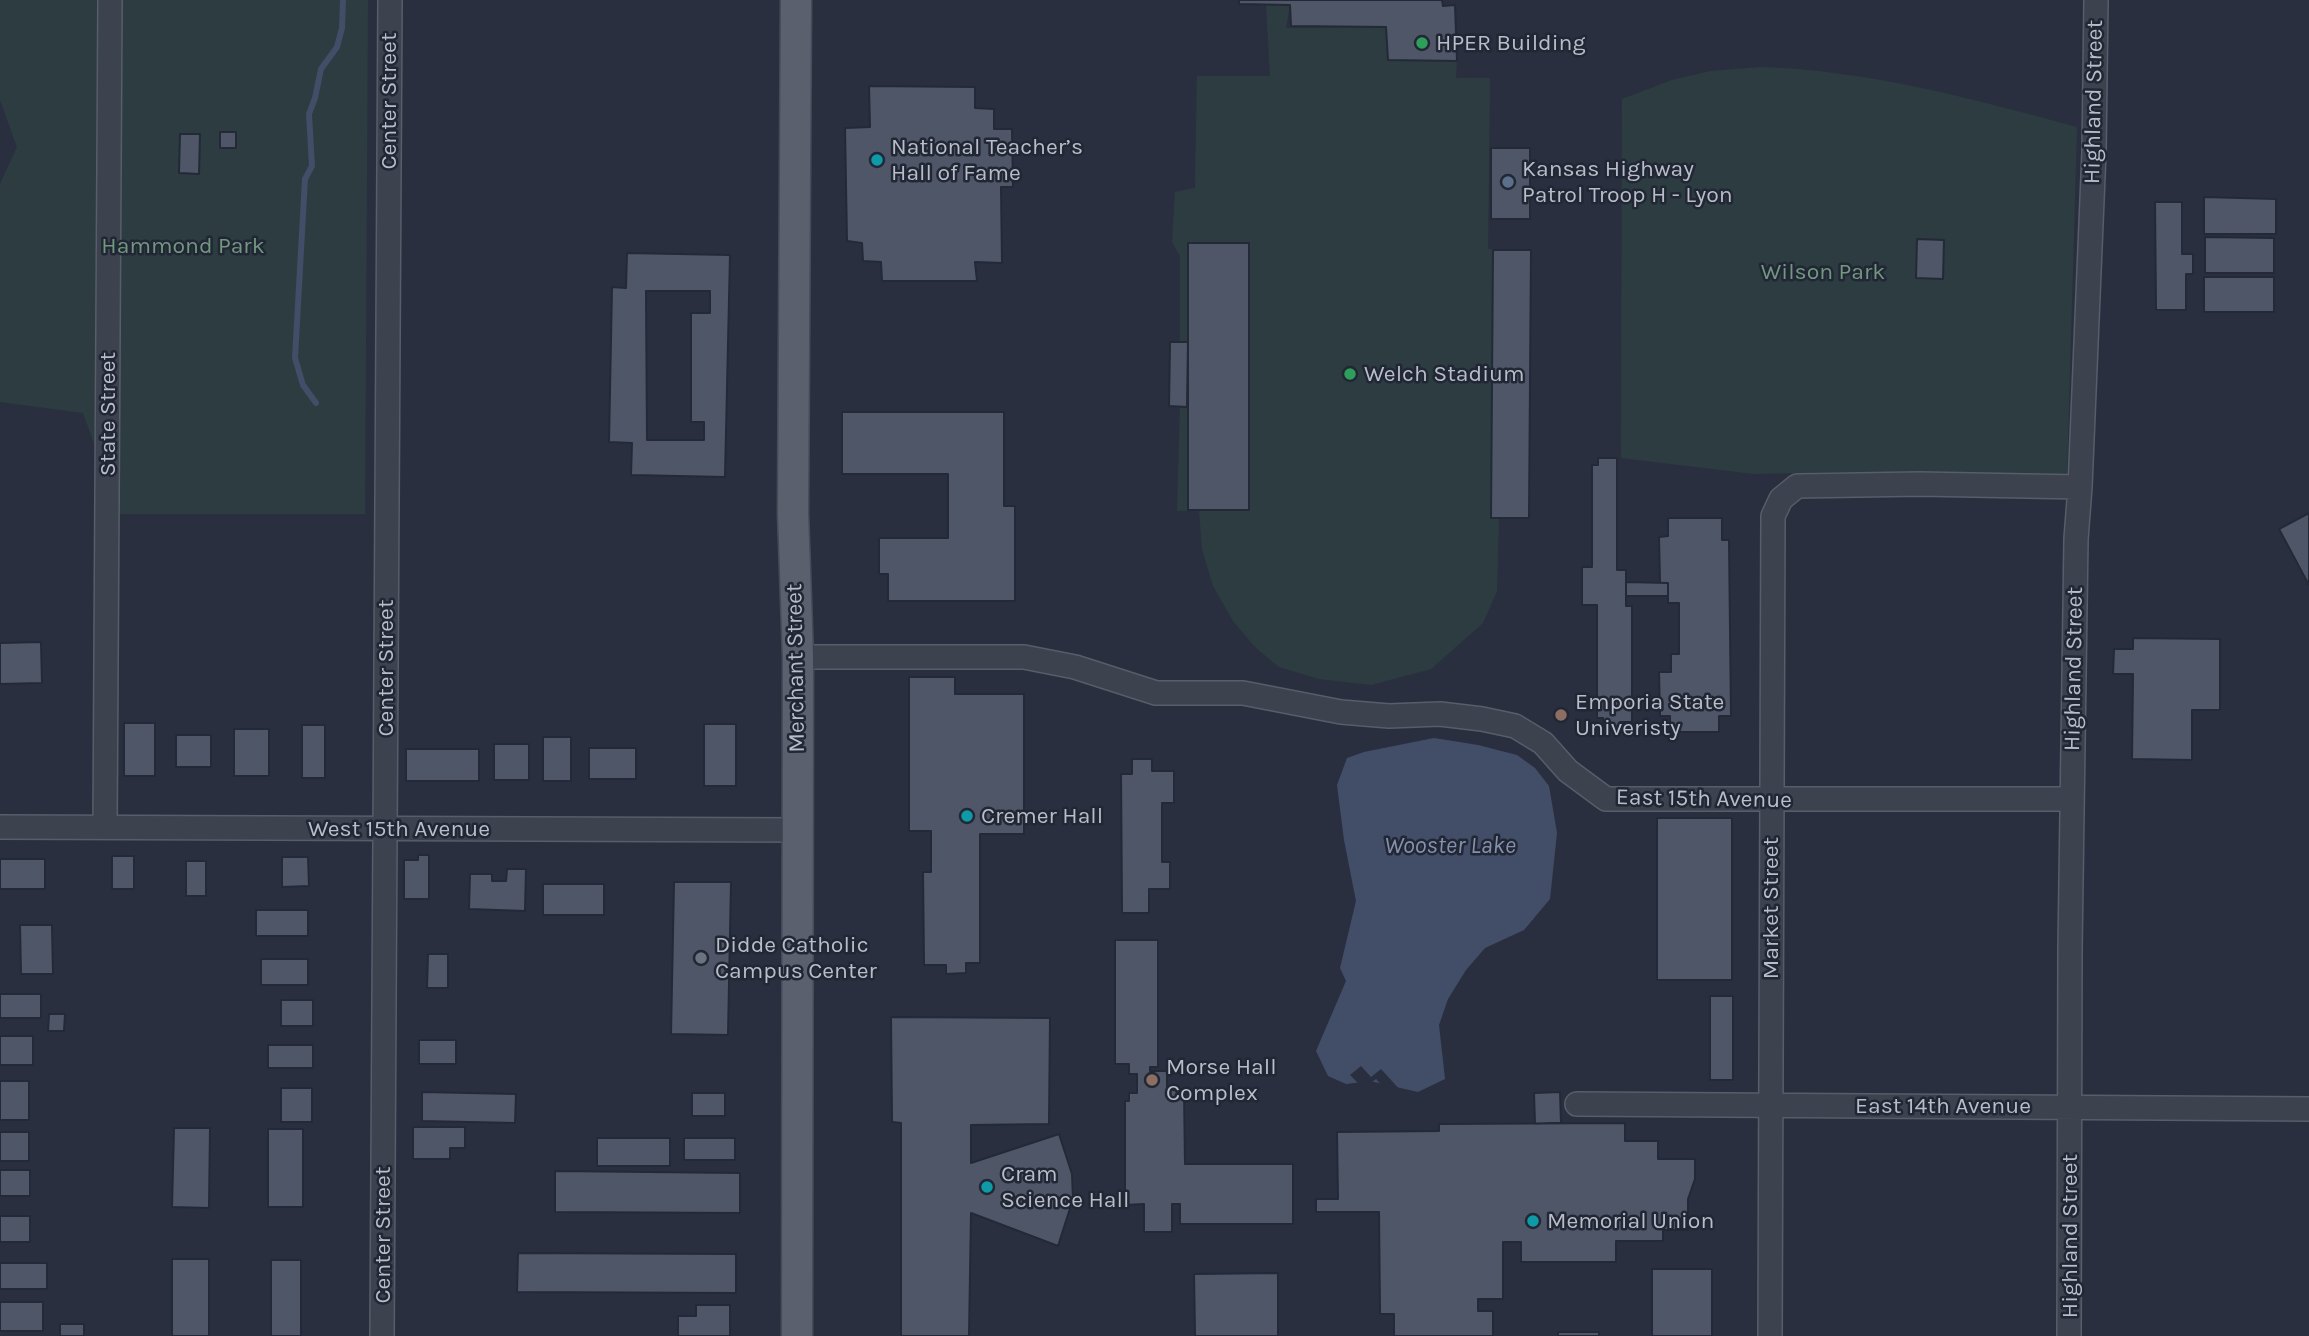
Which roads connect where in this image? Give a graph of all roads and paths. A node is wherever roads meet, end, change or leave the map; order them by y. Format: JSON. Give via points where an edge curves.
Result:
{"nodes":[{"id":1,"x":110,"y":0,"type":"edge"},
{"id":2,"x":390,"y":0,"type":"edge"},
{"id":3,"x":796,"y":0,"type":"edge"},
{"id":4,"x":2096,"y":1,"type":"edge"},
{"id":5,"x":2080,"y":487,"type":"junction"},
{"id":6,"x":798,"y":657,"type":"junction"},
{"id":7,"x":2072,"y":799,"type":"junction"},
{"id":8,"x":1770,"y":800,"type":"junction"},
{"id":9,"x":0,"y":827,"type":"edge"},
{"id":10,"x":105,"y":827,"type":"junction"},
{"id":11,"x":385,"y":829,"type":"junction"},
{"id":12,"x":798,"y":830,"type":"junction"},
{"id":13,"x":1577,"y":1104,"type":"dead end"},
{"id":14,"x":1772,"y":1104,"type":"junction"},
{"id":15,"x":2071,"y":1107,"type":"junction"},
{"id":16,"x":2309,"y":1109,"type":"edge"},
{"id":17,"x":382,"y":1336,"type":"edge"},
{"id":18,"x":797,"y":1336,"type":"edge"},
{"id":19,"x":1770,"y":1336,"type":"edge"},
{"id":20,"x":2069,"y":1336,"type":"edge"}],
"edges":[{"from":1,"to":10,"type":"street","name":"State Street"},
{"from":2,"to":11,"type":"street","name":"Center Street"},
{"from":3,"to":6,"type":"main road","name":"Merchant Street","via":[[793,513]]},
{"from":4,"to":5,"type":"street","name":"Highland Street"},
{"from":5,"to":7,"type":"street","name":"Highland Street"},
{"from":5,"to":8,"type":"street","name":"Market Street","via":[[1797,486],[1781,499],[1773,516]]},
{"from":6,"to":8,"type":"street","name":"East 15th Avenue","via":[[1024,657],[1075,667],[1156,693],[1243,693],[1341,712],[1482,719],[1515,726],[1543,743],[1568,771],[1606,799]]},
{"from":6,"to":12,"type":"main road","name":"Merchant Street"},
{"from":7,"to":8,"type":"street","name":"East 15th Avenue"},
{"from":7,"to":15,"type":"street","name":"Highland Street"},
{"from":8,"to":14,"type":"street","name":"Market Street"},
{"from":9,"to":10,"type":"street","name":"West 15th Avenue"},
{"from":10,"to":11,"type":"street","name":"West 15th Avenue"},
{"from":11,"to":12,"type":"street","name":"West 15th Avenue"},
{"from":11,"to":17,"type":"street","name":"Center Street"},
{"from":12,"to":18,"type":"main road","name":"Merchant Street"},
{"from":13,"to":14,"type":"street","name":"East 14th Avenue"},
{"from":14,"to":15,"type":"street","name":"East 14th Avenue"},
{"from":14,"to":19,"type":"street","name":"Market Street"},
{"from":15,"to":16,"type":"street","name":"East 14th Avenue"},
{"from":15,"to":20,"type":"street","name":"Highland Street"}]}
